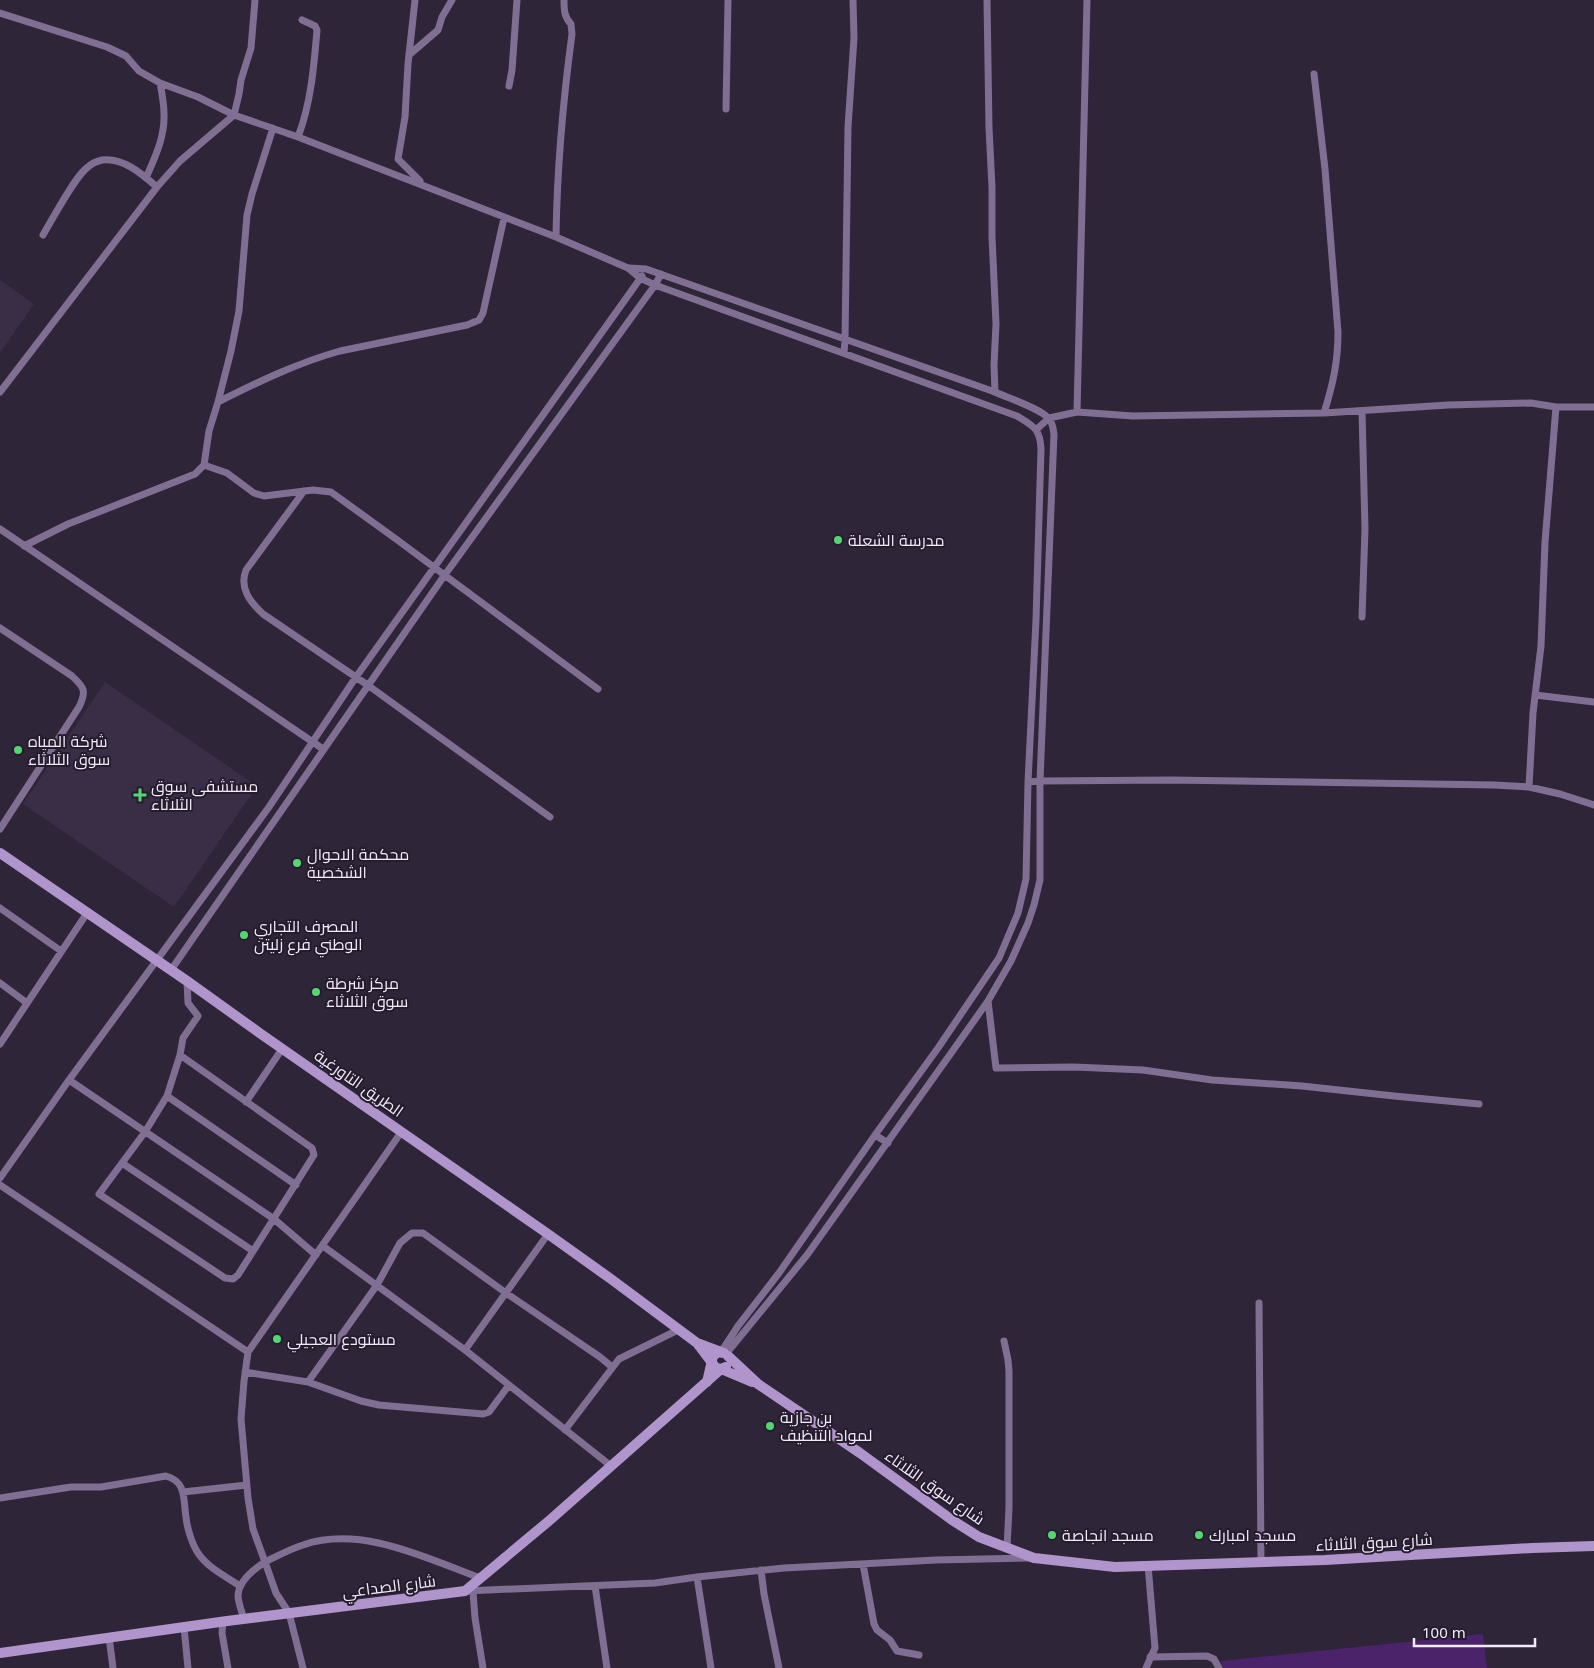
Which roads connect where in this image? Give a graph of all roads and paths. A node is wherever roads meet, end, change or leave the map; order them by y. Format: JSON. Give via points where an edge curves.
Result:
{"nodes":[{"id":1,"x":255,"y":0,"type":"edge"},
{"id":2,"x":415,"y":0,"type":"edge"},
{"id":3,"x":452,"y":0,"type":"edge"},
{"id":4,"x":517,"y":0,"type":"edge"},
{"id":5,"x":564,"y":0,"type":"edge"},
{"id":6,"x":728,"y":0,"type":"edge"},
{"id":7,"x":853,"y":0,"type":"edge"},
{"id":8,"x":987,"y":0,"type":"edge"},
{"id":9,"x":1087,"y":0,"type":"edge"},
{"id":10,"x":0,"y":13,"type":"edge"},
{"id":11,"x":302,"y":20,"type":"dead end"},
{"id":12,"x":409,"y":55,"type":"junction"},
{"id":13,"x":1314,"y":74,"type":"dead end"},
{"id":14,"x":160,"y":83,"type":"junction"},
{"id":15,"x":509,"y":86,"type":"dead end"},
{"id":16,"x":726,"y":109,"type":"dead end"},
{"id":17,"x":234,"y":115,"type":"junction"},
{"id":18,"x":273,"y":128,"type":"junction"},
{"id":19,"x":298,"y":137,"type":"junction"},
{"id":20,"x":146,"y":178,"type":"junction"},
{"id":21,"x":424,"y":184,"type":"junction"},
{"id":22,"x":157,"y":187,"type":"junction"},
{"id":23,"x":504,"y":218,"type":"junction"},
{"id":24,"x":43,"y":235,"type":"dead end"},
{"id":25,"x":556,"y":237,"type":"junction"},
{"id":26,"x":628,"y":268,"type":"junction"},
{"id":27,"x":646,"y":269,"type":"junction"},
{"id":28,"x":661,"y":274,"type":"junction"},
{"id":29,"x":640,"y":278,"type":"junction"},
{"id":30,"x":655,"y":285,"type":"junction"},
{"id":31,"x":845,"y":340,"type":"junction"},
{"id":32,"x":844,"y":353,"type":"junction"},
{"id":33,"x":0,"y":392,"type":"edge"},
{"id":34,"x":995,"y":392,"type":"junction"},
{"id":35,"x":218,"y":402,"type":"junction"},
{"id":36,"x":1556,"y":407,"type":"junction"},
{"id":37,"x":1594,"y":407,"type":"edge"},
{"id":38,"x":1362,"y":410,"type":"junction"},
{"id":39,"x":1077,"y":412,"type":"junction"},
{"id":40,"x":1324,"y":413,"type":"junction"},
{"id":41,"x":1049,"y":418,"type":"junction"},
{"id":42,"x":1037,"y":429,"type":"junction"},
{"id":43,"x":204,"y":465,"type":"junction"},
{"id":44,"x":304,"y":491,"type":"junction"},
{"id":45,"x":0,"y":530,"type":"edge"},
{"id":46,"x":24,"y":546,"type":"junction"},
{"id":47,"x":434,"y":568,"type":"junction"},
{"id":48,"x":444,"y":576,"type":"junction"},
{"id":49,"x":1036,"y":594,"type":"junction"},
{"id":50,"x":1048,"y":594,"type":"junction"},
{"id":51,"x":1362,"y":617,"type":"dead end"},
{"id":52,"x":0,"y":628,"type":"edge"},
{"id":53,"x":356,"y":677,"type":"junction"},
{"id":54,"x":369,"y":686,"type":"junction"},
{"id":55,"x":598,"y":689,"type":"dead end"},
{"id":56,"x":1535,"y":694,"type":"junction"},
{"id":57,"x":1594,"y":702,"type":"edge"},
{"id":58,"x":312,"y":741,"type":"junction"},
{"id":59,"x":324,"y":749,"type":"junction"},
{"id":60,"x":1040,"y":781,"type":"junction"},
{"id":61,"x":1028,"y":782,"type":"junction"},
{"id":62,"x":1528,"y":787,"type":"junction"},
{"id":63,"x":1594,"y":805,"type":"edge"},
{"id":64,"x":550,"y":817,"type":"dead end"},
{"id":65,"x":0,"y":829,"type":"edge"},
{"id":66,"x":0,"y":853,"type":"edge"},
{"id":67,"x":0,"y":908,"type":"edge"},
{"id":68,"x":87,"y":913,"type":"junction"},
{"id":69,"x":61,"y":951,"type":"junction"},
{"id":70,"x":158,"y":961,"type":"junction"},
{"id":71,"x":171,"y":970,"type":"junction"},
{"id":72,"x":187,"y":981,"type":"junction"},
{"id":73,"x":0,"y":983,"type":"edge"},
{"id":74,"x":988,"y":1001,"type":"junction"},
{"id":75,"x":27,"y":1003,"type":"junction"},
{"id":76,"x":0,"y":1044,"type":"edge"},
{"id":77,"x":282,"y":1049,"type":"junction"},
{"id":78,"x":180,"y":1054,"type":"junction"},
{"id":79,"x":69,"y":1080,"type":"junction"},
{"id":80,"x":167,"y":1096,"type":"junction"},
{"id":81,"x":246,"y":1102,"type":"junction"},
{"id":82,"x":1479,"y":1104,"type":"dead end"},
{"id":83,"x":402,"y":1131,"type":"junction"},
{"id":84,"x":144,"y":1132,"type":"junction"},
{"id":85,"x":875,"y":1135,"type":"junction"},
{"id":86,"x":888,"y":1143,"type":"junction"},
{"id":87,"x":122,"y":1162,"type":"junction"},
{"id":88,"x":0,"y":1178,"type":"edge"},
{"id":89,"x":0,"y":1185,"type":"edge"},
{"id":90,"x":296,"y":1185,"type":"junction"},
{"id":91,"x":274,"y":1219,"type":"junction"},
{"id":92,"x":548,"y":1234,"type":"junction"},
{"id":93,"x":322,"y":1246,"type":"junction"},
{"id":94,"x":253,"y":1251,"type":"junction"},
{"id":95,"x":316,"y":1255,"type":"junction"},
{"id":96,"x":377,"y":1284,"type":"junction"},
{"id":97,"x":506,"y":1293,"type":"junction"},
{"id":98,"x":1259,"y":1303,"type":"dead end"},
{"id":99,"x":678,"y":1330,"type":"junction"},
{"id":100,"x":1004,"y":1341,"type":"dead end"},
{"id":101,"x":697,"y":1343,"type":"junction"},
{"id":102,"x":466,"y":1350,"type":"junction"},
{"id":103,"x":248,"y":1352,"type":"junction"},
{"id":104,"x":725,"y":1354,"type":"junction"},
{"id":105,"x":712,"y":1361,"type":"junction"},
{"id":106,"x":612,"y":1367,"type":"junction"},
{"id":107,"x":721,"y":1369,"type":"junction"},
{"id":108,"x":246,"y":1372,"type":"junction"},
{"id":109,"x":308,"y":1382,"type":"junction"},
{"id":110,"x":707,"y":1382,"type":"junction"},
{"id":111,"x":509,"y":1384,"type":"junction"},
{"id":112,"x":758,"y":1384,"type":"junction"},
{"id":113,"x":566,"y":1430,"type":"junction"},
{"id":114,"x":611,"y":1466,"type":"junction"},
{"id":115,"x":247,"y":1485,"type":"junction"},
{"id":116,"x":183,"y":1492,"type":"junction"},
{"id":117,"x":0,"y":1498,"type":"edge"},
{"id":118,"x":1594,"y":1546,"type":"edge"},
{"id":119,"x":1007,"y":1548,"type":"junction"},
{"id":120,"x":1034,"y":1558,"type":"junction"},
{"id":121,"x":265,"y":1562,"type":"junction"},
{"id":122,"x":1261,"y":1562,"type":"junction"},
{"id":123,"x":864,"y":1564,"type":"junction"},
{"id":124,"x":1148,"y":1566,"type":"junction"},
{"id":125,"x":761,"y":1570,"type":"junction"},
{"id":126,"x":697,"y":1577,"type":"junction"},
{"id":127,"x":480,"y":1578,"type":"junction"},
{"id":128,"x":240,"y":1586,"type":"junction"},
{"id":129,"x":595,"y":1586,"type":"junction"},
{"id":130,"x":469,"y":1592,"type":"junction"},
{"id":131,"x":289,"y":1613,"type":"junction"},
{"id":132,"x":244,"y":1619,"type":"junction"},
{"id":133,"x":223,"y":1621,"type":"junction"},
{"id":134,"x":184,"y":1627,"type":"junction"},
{"id":135,"x":109,"y":1638,"type":"junction"},
{"id":136,"x":0,"y":1653,"type":"edge"},
{"id":137,"x":919,"y":1656,"type":"dead end"},
{"id":138,"x":1150,"y":1657,"type":"junction"},
{"id":139,"x":113,"y":1668,"type":"edge"},
{"id":140,"x":188,"y":1668,"type":"edge"},
{"id":141,"x":228,"y":1668,"type":"edge"},
{"id":142,"x":303,"y":1668,"type":"edge"},
{"id":143,"x":483,"y":1668,"type":"edge"},
{"id":144,"x":607,"y":1668,"type":"edge"},
{"id":145,"x":711,"y":1668,"type":"edge"},
{"id":146,"x":779,"y":1668,"type":"edge"},
{"id":147,"x":1146,"y":1668,"type":"edge"},
{"id":148,"x":1219,"y":1668,"type":"edge"}],
"edges":[{"from":1,"to":17,"type":"street","via":[[251,48]]},
{"from":2,"to":12,"type":"street"},
{"from":3,"to":12,"type":"street","via":[[438,30]]},
{"from":4,"to":15,"type":"street"},
{"from":5,"to":25,"type":"street","via":[[564,13],[571,24],[572,34],[556,194]]},
{"from":6,"to":16,"type":"street"},
{"from":7,"to":31,"type":"street"},
{"from":8,"to":34,"type":"street"},
{"from":9,"to":39,"type":"street"},
{"from":10,"to":14,"type":"street","via":[[113,50],[126,56],[140,71]]},
{"from":11,"to":19,"type":"street","via":[[317,30],[315,62]]},
{"from":12,"to":21,"type":"street","via":[[398,159]]},
{"from":13,"to":40,"type":"street","via":[[1338,332],[1338,354]]},
{"from":14,"to":17,"type":"street"},
{"from":14,"to":20,"type":"street","via":[[164,115],[162,135]]},
{"from":17,"to":18,"type":"street"},
{"from":17,"to":22,"type":"street","via":[[180,161]]},
{"from":18,"to":19,"type":"street"},
{"from":18,"to":35,"type":"street","via":[[247,216],[239,311]]},
{"from":19,"to":21,"type":"street"},
{"from":20,"to":22,"type":"street"},
{"from":20,"to":24,"type":"street","via":[[118,161],[102,160],[87,167]]},
{"from":21,"to":23,"type":"street"},
{"from":22,"to":33,"type":"street"},
{"from":23,"to":25,"type":"street"},
{"from":23,"to":35,"type":"street","via":[[479,320],[319,357]]},
{"from":25,"to":26,"type":"street"},
{"from":26,"to":27,"type":"street"},
{"from":26,"to":29,"type":"street"},
{"from":27,"to":28,"type":"street"},
{"from":27,"to":29,"type":"street"},
{"from":28,"to":30,"type":"street"},
{"from":28,"to":31,"type":"street"},
{"from":29,"to":30,"type":"street"},
{"from":29,"to":47,"type":"street"},
{"from":30,"to":32,"type":"street"},
{"from":30,"to":48,"type":"street"},
{"from":31,"to":32,"type":"street"},
{"from":31,"to":34,"type":"street"},
{"from":32,"to":42,"type":"street","via":[[1017,416]]},
{"from":34,"to":41,"type":"street","via":[[1030,406]]},
{"from":35,"to":43,"type":"street","via":[[209,430]]},
{"from":36,"to":37,"type":"street"},
{"from":36,"to":38,"type":"street","via":[[1531,403]]},
{"from":36,"to":56,"type":"street"},
{"from":38,"to":40,"type":"street"},
{"from":38,"to":51,"type":"street","via":[[1365,529]]},
{"from":39,"to":40,"type":"street","via":[[1133,416]]},
{"from":39,"to":41,"type":"street"},
{"from":41,"to":42,"type":"street"},
{"from":41,"to":50,"type":"street","via":[[1054,434]]},
{"from":42,"to":49,"type":"street","via":[[1041,448]]},
{"from":43,"to":44,"type":"street","via":[[227,473],[254,493],[264,496]]},
{"from":43,"to":46,"type":"street","via":[[195,474],[68,524]]},
{"from":44,"to":47,"type":"street","via":[[331,492]]},
{"from":44,"to":53,"type":"street","via":[[246,570],[243,585],[253,605],[263,614]]},
{"from":45,"to":46,"type":"street"},
{"from":46,"to":58,"type":"street"},
{"from":47,"to":48,"type":"street"},
{"from":47,"to":53,"type":"street"},
{"from":48,"to":54,"type":"street"},
{"from":48,"to":55,"type":"street"},
{"from":49,"to":50,"type":"street"},
{"from":49,"to":61,"type":"street"},
{"from":50,"to":60,"type":"street"},
{"from":52,"to":65,"type":"street","via":[[72,676],[84,689],[79,707]]},
{"from":53,"to":54,"type":"street"},
{"from":53,"to":58,"type":"street"},
{"from":54,"to":59,"type":"street"},
{"from":54,"to":64,"type":"street"},
{"from":56,"to":57,"type":"street"},
{"from":56,"to":62,"type":"street"},
{"from":58,"to":59,"type":"street"},
{"from":58,"to":70,"type":"street","via":[[269,807]]},
{"from":59,"to":71,"type":"street"},
{"from":60,"to":61,"type":"street"},
{"from":60,"to":62,"type":"street","via":[[1171,780]]},
{"from":60,"to":74,"type":"street","via":[[1040,880],[1028,923]]},
{"from":61,"to":85,"type":"street","via":[[1026,879],[1018,913],[999,958]]},
{"from":62,"to":63,"type":"street"},
{"from":66,"to":68,"type":"street","name":"الطريق التاورغية"},
{"from":67,"to":69,"type":"street"},
{"from":68,"to":69,"type":"street"},
{"from":68,"to":70,"type":"street","name":"الطريق التاورغية"},
{"from":69,"to":75,"type":"street"},
{"from":70,"to":71,"type":"street","name":"الطريق التاورغية"},
{"from":70,"to":79,"type":"street"},
{"from":71,"to":72,"type":"street","name":"الطريق التاورغية"},
{"from":72,"to":77,"type":"street","name":"الطريق التاورغية"},
{"from":72,"to":78,"type":"street","via":[[188,1003],[198,1016],[183,1038]]},
{"from":73,"to":75,"type":"street"},
{"from":74,"to":82,"type":"street","via":[[996,1068],[1143,1070],[1212,1080]]},
{"from":74,"to":86,"type":"street"},
{"from":75,"to":76,"type":"street"},
{"from":77,"to":81,"type":"street"},
{"from":77,"to":83,"type":"street","name":"الطريق التاورغية"},
{"from":78,"to":80,"type":"street"},
{"from":78,"to":81,"type":"street"},
{"from":79,"to":84,"type":"street"},
{"from":79,"to":88,"type":"street"},
{"from":80,"to":84,"type":"street"},
{"from":80,"to":90,"type":"street"},
{"from":81,"to":90,"type":"street","via":[[312,1148],[314,1155]]},
{"from":83,"to":92,"type":"street","name":"الطريق التاورغية"},
{"from":83,"to":93,"type":"street"},
{"from":84,"to":87,"type":"street"},
{"from":84,"to":91,"type":"street"},
{"from":85,"to":86,"type":"street"},
{"from":85,"to":104,"type":"street","via":[[748,1312]]},
{"from":86,"to":104,"type":"street","via":[[807,1255]]},
{"from":87,"to":94,"type":"street"},
{"from":87,"to":94,"type":"street","via":[[99,1194],[225,1278],[233,1279],[238,1275]]},
{"from":89,"to":103,"type":"street"},
{"from":90,"to":91,"type":"street"},
{"from":91,"to":94,"type":"street"},
{"from":91,"to":95,"type":"street"},
{"from":92,"to":97,"type":"street"},
{"from":92,"to":99,"type":"street","name":"الطريق التاورغية"},
{"from":93,"to":95,"type":"street"},
{"from":93,"to":96,"type":"street"},
{"from":95,"to":103,"type":"street"},
{"from":96,"to":97,"type":"street","via":[[400,1243],[412,1233],[423,1233]]},
{"from":96,"to":102,"type":"street"},
{"from":96,"to":109,"type":"street"},
{"from":97,"to":102,"type":"street"},
{"from":97,"to":106,"type":"street"},
{"from":98,"to":122,"type":"street"},
{"from":99,"to":101,"type":"street","name":"الطريق التاورغية"},
{"from":99,"to":106,"type":"street","via":[[619,1359]]},
{"from":100,"to":119,"type":"street","via":[[1009,1371]]},
{"from":101,"to":104,"type":"street"},
{"from":101,"to":105,"type":"street"},
{"from":102,"to":111,"type":"street"},
{"from":103,"to":108,"type":"street"},
{"from":104,"to":105,"type":"street","via":[[716,1354]]},
{"from":104,"to":107,"type":"street","via":[[728,1364]]},
{"from":104,"to":112,"type":"street"},
{"from":105,"to":107,"type":"street","via":[[716,1368]]},
{"from":105,"to":110,"type":"street"},
{"from":106,"to":113,"type":"street"},
{"from":107,"to":110,"type":"street"},
{"from":107,"to":112,"type":"street"},
{"from":108,"to":109,"type":"street"},
{"from":108,"to":115,"type":"street","via":[[242,1419]]},
{"from":109,"to":111,"type":"street","via":[[379,1405],[483,1414],[489,1412]]},
{"from":110,"to":114,"type":"street"},
{"from":111,"to":113,"type":"street"},
{"from":112,"to":119,"type":"street","name":"شارع سوق الثلاثاء","via":[[952,1520],[979,1537]]},
{"from":113,"to":114,"type":"street"},
{"from":114,"to":127,"type":"street"},
{"from":115,"to":116,"type":"street"},
{"from":115,"to":121,"type":"street","via":[[253,1529]]},
{"from":116,"to":117,"type":"street","via":[[175,1478],[166,1476]]},
{"from":116,"to":128,"type":"street","via":[[186,1517],[197,1552],[208,1565]]},
{"from":118,"to":122,"type":"street","name":"شارع سوق الثلاثاء"},
{"from":119,"to":120,"type":"street","name":"شارع سوق الثلاثاء"},
{"from":120,"to":123,"type":"street"},
{"from":120,"to":124,"type":"street","name":"شارع سوق الثلاثاء","via":[[1115,1567]]},
{"from":121,"to":127,"type":"street","via":[[305,1544],[359,1539],[389,1544]]},
{"from":121,"to":128,"type":"street"},
{"from":121,"to":131,"type":"street","via":[[276,1593]]},
{"from":122,"to":124,"type":"street","name":"شارع سوق الثلاثاء"},
{"from":123,"to":125,"type":"street"},
{"from":123,"to":137,"type":"street","via":[[877,1630],[890,1640],[896,1651]]},
{"from":124,"to":138,"type":"street","via":[[1155,1648]]},
{"from":125,"to":126,"type":"street"},
{"from":125,"to":146,"type":"street"},
{"from":126,"to":129,"type":"street"},
{"from":126,"to":145,"type":"street"},
{"from":127,"to":130,"type":"street"},
{"from":128,"to":132,"type":"street","via":[[238,1596]]},
{"from":129,"to":130,"type":"street"},
{"from":129,"to":144,"type":"street"},
{"from":130,"to":131,"type":"street","name":"شارع الصداعي"},
{"from":130,"to":143,"type":"street"},
{"from":131,"to":132,"type":"street","name":"شارع الصداعي"},
{"from":131,"to":142,"type":"street"},
{"from":132,"to":133,"type":"street","name":"شارع الصداعي"},
{"from":133,"to":134,"type":"street","name":"شارع الصداعي"},
{"from":133,"to":141,"type":"street"},
{"from":134,"to":135,"type":"street","name":"شارع الصداعي"},
{"from":134,"to":140,"type":"street"},
{"from":135,"to":136,"type":"street","name":"شارع الصداعي"},
{"from":135,"to":139,"type":"street"},
{"from":138,"to":147,"type":"street"},
{"from":138,"to":148,"type":"street","via":[[1207,1656],[1214,1659]]}]}
